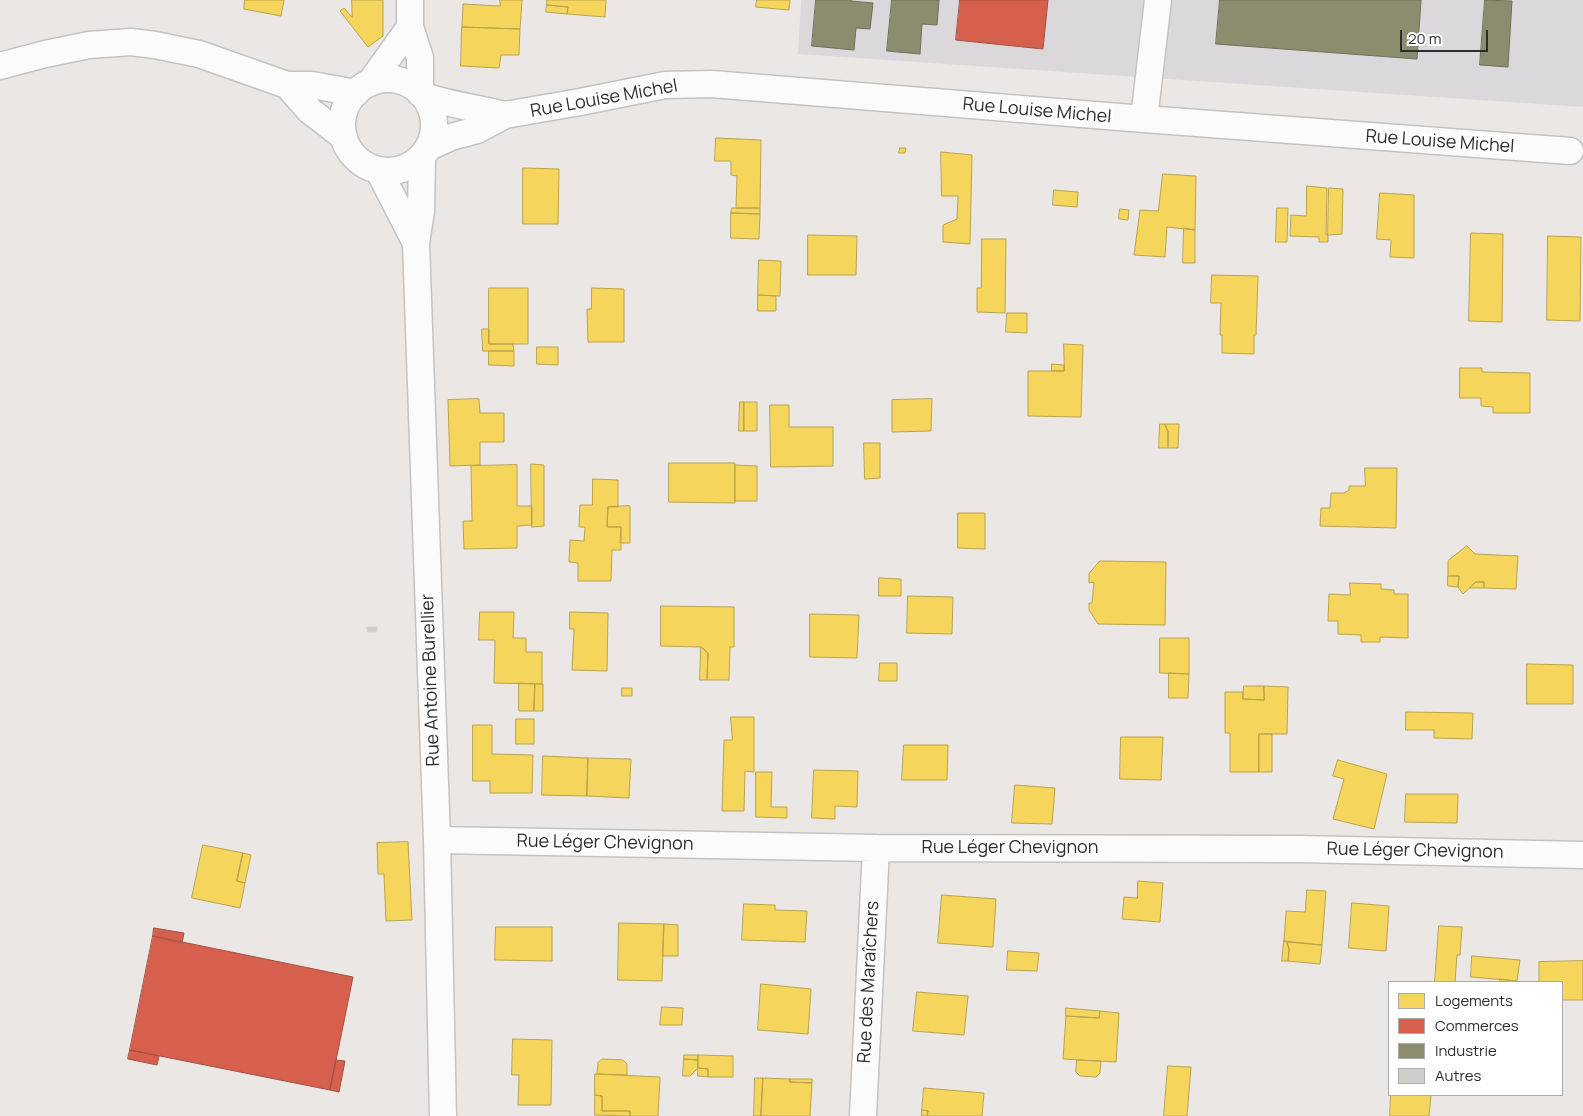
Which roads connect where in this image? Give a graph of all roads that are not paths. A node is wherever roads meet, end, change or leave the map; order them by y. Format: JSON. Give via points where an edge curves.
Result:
{"nodes":[{"id":1,"x":410,"y":0,"type":"edge"},
{"id":2,"x":1158,"y":0,"type":"edge"},
{"id":3,"x":410,"y":27,"type":"junction"},
{"id":4,"x":0,"y":66,"type":"edge"},
{"id":5,"x":287,"y":85,"type":"junction"},
{"id":6,"x":363,"y":88,"type":"junction"},
{"id":7,"x":422,"y":94,"type":"junction"},
{"id":8,"x":505,"y":115,"type":"junction"},
{"id":9,"x":1144,"y":119,"type":"junction"},
{"id":10,"x":344,"y":136,"type":"junction"},
{"id":11,"x":1579,"y":151,"type":"edge"},
{"id":12,"x":426,"y":152,"type":"junction"},
{"id":13,"x":378,"y":171,"type":"junction"},
{"id":14,"x":416,"y":243,"type":"junction"},
{"id":15,"x":437,"y":840,"type":"junction"},
{"id":16,"x":876,"y":848,"type":"junction"},
{"id":17,"x":1583,"y":855,"type":"edge"},
{"id":18,"x":443,"y":1116,"type":"edge"},
{"id":19,"x":863,"y":1116,"type":"edge"}],
"edges":[{"from":1,"to":3,"type":"street"},
{"from":2,"to":9,"type":"street"},
{"from":3,"to":6,"type":"street"},
{"from":3,"to":7,"type":"street","via":[[420,58]]},
{"from":4,"to":5,"type":"street","via":[[89,45],[131,42],[199,54]]},
{"from":5,"to":6,"type":"street"},
{"from":5,"to":10,"type":"street","via":[[309,110]]},
{"from":6,"to":7,"type":"street","via":[[379,80],[397,80]]},
{"from":6,"to":10,"type":"street","via":[[345,109]]},
{"from":7,"to":8,"type":"street","name":"Rue Louise Michel","via":[[449,104]]},
{"from":7,"to":12,"type":"street","via":[[431,108],[434,121]]},
{"from":8,"to":9,"type":"street","name":"Rue Louise Michel","via":[[665,85],[712,84]]},
{"from":8,"to":12,"type":"street","name":"Rue Louise Michel","via":[[477,130],[450,137]]},
{"from":9,"to":11,"type":"street","name":"Rue Louise Michel"},
{"from":10,"to":13,"type":"street","via":[[353,155]]},
{"from":12,"to":13,"type":"street","via":[[415,163],[398,171]]},
{"from":12,"to":14,"type":"street","name":"Rue Antoine Burellier"},
{"from":13,"to":14,"type":"street","name":"Rue Antoine Burellier"},
{"from":14,"to":15,"type":"street","name":"Rue Antoine Burellier"},
{"from":15,"to":16,"type":"street","name":"Rue Léger Chevignon"},
{"from":15,"to":18,"type":"street","name":"Rue Antoine Burellier"},
{"from":16,"to":17,"type":"street","name":"Rue Léger Chevignon","via":[[1299,849]]},
{"from":16,"to":19,"type":"street","name":"Rue des Maraîchers"}]}
